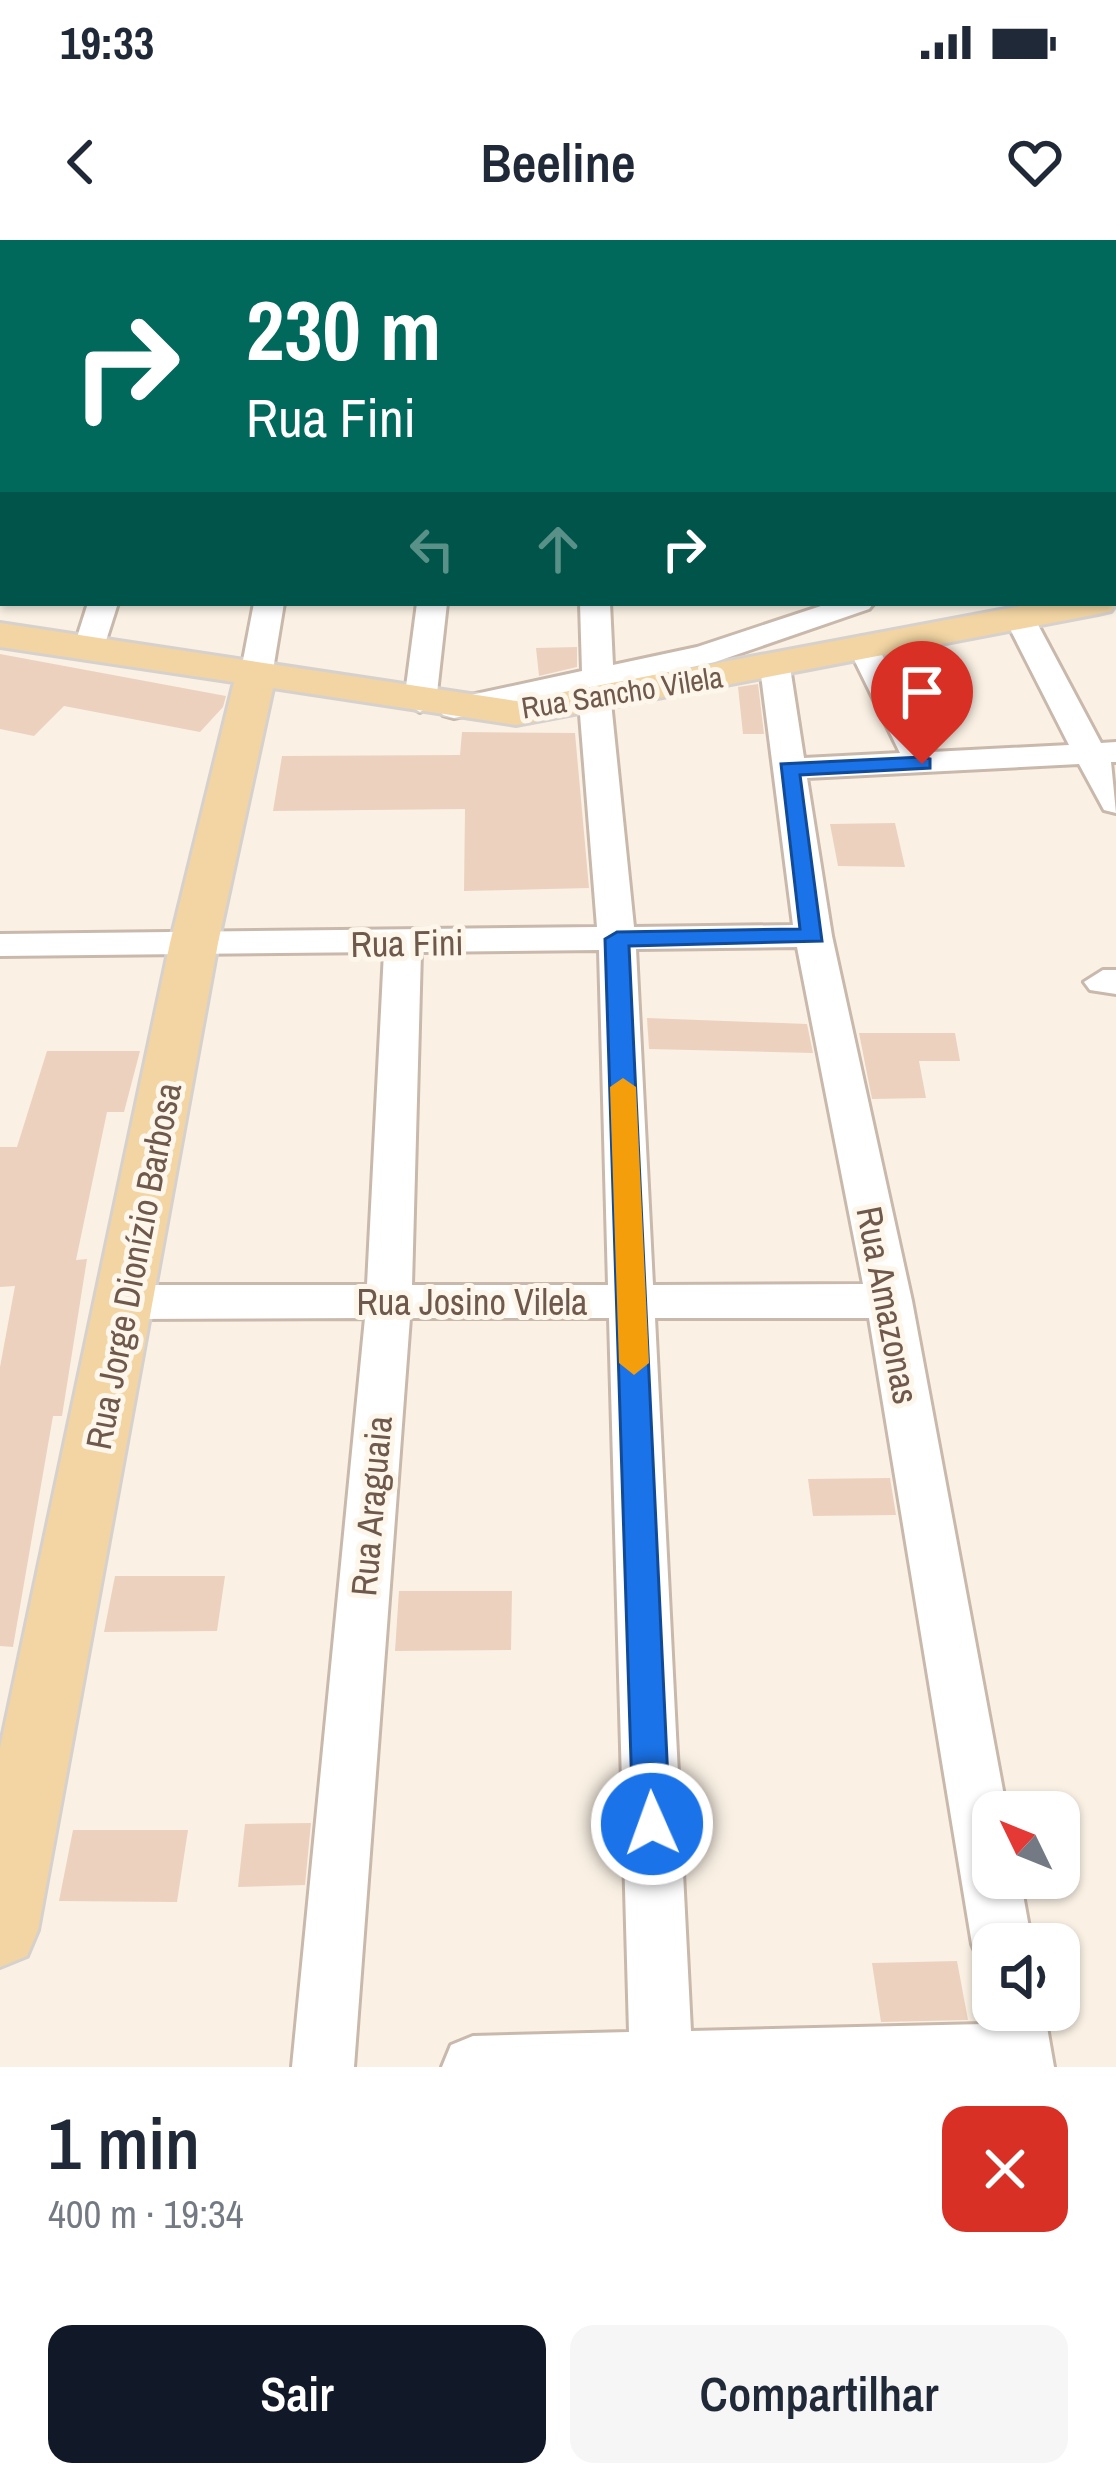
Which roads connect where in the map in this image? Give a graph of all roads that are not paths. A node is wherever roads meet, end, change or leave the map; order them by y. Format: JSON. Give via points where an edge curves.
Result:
{"nodes":[{"id":1,"x":103,"y":606,"type":"edge"},
{"id":2,"x":268,"y":606,"type":"edge"},
{"id":3,"x":432,"y":606,"type":"edge"},
{"id":4,"x":595,"y":606,"type":"edge"},
{"id":5,"x":850,"y":606,"type":"edge"},
{"id":6,"x":1085,"y":606,"type":"edge"},
{"id":7,"x":1022,"y":621,"type":"junction"},
{"id":8,"x":772,"y":633,"type":"edge"},
{"id":9,"x":0,"y":635,"type":"edge"},
{"id":10,"x":862,"y":645,"type":"junction"},
{"id":11,"x":88,"y":650,"type":"junction"},
{"id":12,"x":256,"y":676,"type":"junction"},
{"id":13,"x":597,"y":691,"type":"junction"},
{"id":14,"x":437,"y":705,"type":"junction"},
{"id":15,"x":1103,"y":752,"type":"edge"},
{"id":16,"x":922,"y":764,"type":"junction"},
{"id":17,"x":789,"y":769,"type":"junction"},
{"id":18,"x":1116,"y":803,"type":"edge"},
{"id":19,"x":813,"y":936,"type":"junction"},
{"id":20,"x":617,"y":939,"type":"junction"},
{"id":21,"x":194,"y":943,"type":"junction"},
{"id":22,"x":404,"y":944,"type":"junction"},
{"id":23,"x":0,"y":945,"type":"edge"},
{"id":24,"x":389,"y":1300,"type":"junction"},
{"id":25,"x":889,"y":1301,"type":"junction"},
{"id":26,"x":127,"y":1302,"type":"junction"},
{"id":27,"x":632,"y":1303,"type":"junction"},
{"id":28,"x":998,"y":1923,"type":"edge"},
{"id":29,"x":0,"y":1930,"type":"edge"},
{"id":30,"x":1019,"y":2044,"type":"edge"},
{"id":31,"x":661,"y":2064,"type":"edge"},
{"id":32,"x":322,"y":2067,"type":"edge"},
{"id":33,"x":473,"y":2067,"type":"edge"}],
"edges":[{"from":1,"to":11,"type":"street"},
{"from":2,"to":12,"type":"street","name":"Rua Jorge Dionízio Barbosa"},
{"from":3,"to":14,"type":"street"},
{"from":4,"to":13,"type":"street"},
{"from":5,"to":8,"type":"street"},
{"from":6,"to":7,"type":"main road","name":"Rua Sancho Vilela"},
{"from":7,"to":10,"type":"main road","name":"Rua Sancho Vilela"},
{"from":7,"to":15,"type":"street"},
{"from":8,"to":10,"type":"main road","name":"Rua Sancho Vilela"},
{"from":8,"to":13,"type":"main road","name":"Rua Sancho Vilela"},
{"from":8,"to":17,"type":"street","name":"Rua Amazonas"},
{"from":9,"to":11,"type":"main road","name":"Rua Sancho Vilela"},
{"from":10,"to":16,"type":"street"},
{"from":11,"to":12,"type":"main road","name":"Rua Sancho Vilela"},
{"from":12,"to":14,"type":"main road","name":"Rua Sancho Vilela"},
{"from":12,"to":21,"type":"main road","name":"Rua Jorge Dionízio Barbosa"},
{"from":13,"to":14,"type":"main road","name":"Rua Sancho Vilela","via":[[515,713]]},
{"from":13,"to":20,"type":"street"},
{"from":15,"to":16,"type":"street"},
{"from":15,"to":18,"type":"street"},
{"from":16,"to":17,"type":"street"},
{"from":17,"to":19,"type":"street","name":"Rua Amazonas"},
{"from":19,"to":20,"type":"street","name":"Rua Fini"},
{"from":19,"to":25,"type":"street","name":"Rua Amazonas"},
{"from":20,"to":22,"type":"street","name":"Rua Fini"},
{"from":20,"to":27,"type":"street"},
{"from":21,"to":22,"type":"street","name":"Rua Fini"},
{"from":21,"to":23,"type":"street","name":"Rua Fini"},
{"from":21,"to":26,"type":"main road","name":"Rua Jorge Dionízio Barbosa"},
{"from":22,"to":24,"type":"street","name":"Rua Araguaia"},
{"from":24,"to":26,"type":"street","name":"Rua Josino Vilela"},
{"from":24,"to":27,"type":"street","name":"Rua Josino Vilela"},
{"from":24,"to":32,"type":"street","name":"Rua Araguaia"},
{"from":25,"to":27,"type":"street","name":"Rua Josino Vilela"},
{"from":25,"to":28,"type":"street","name":"Rua Amazonas"},
{"from":26,"to":29,"type":"main road","name":"Rua Jorge Dionízio Barbosa"},
{"from":27,"to":31,"type":"street"},
{"from":30,"to":31,"type":"street"},
{"from":31,"to":33,"type":"street"}]}
